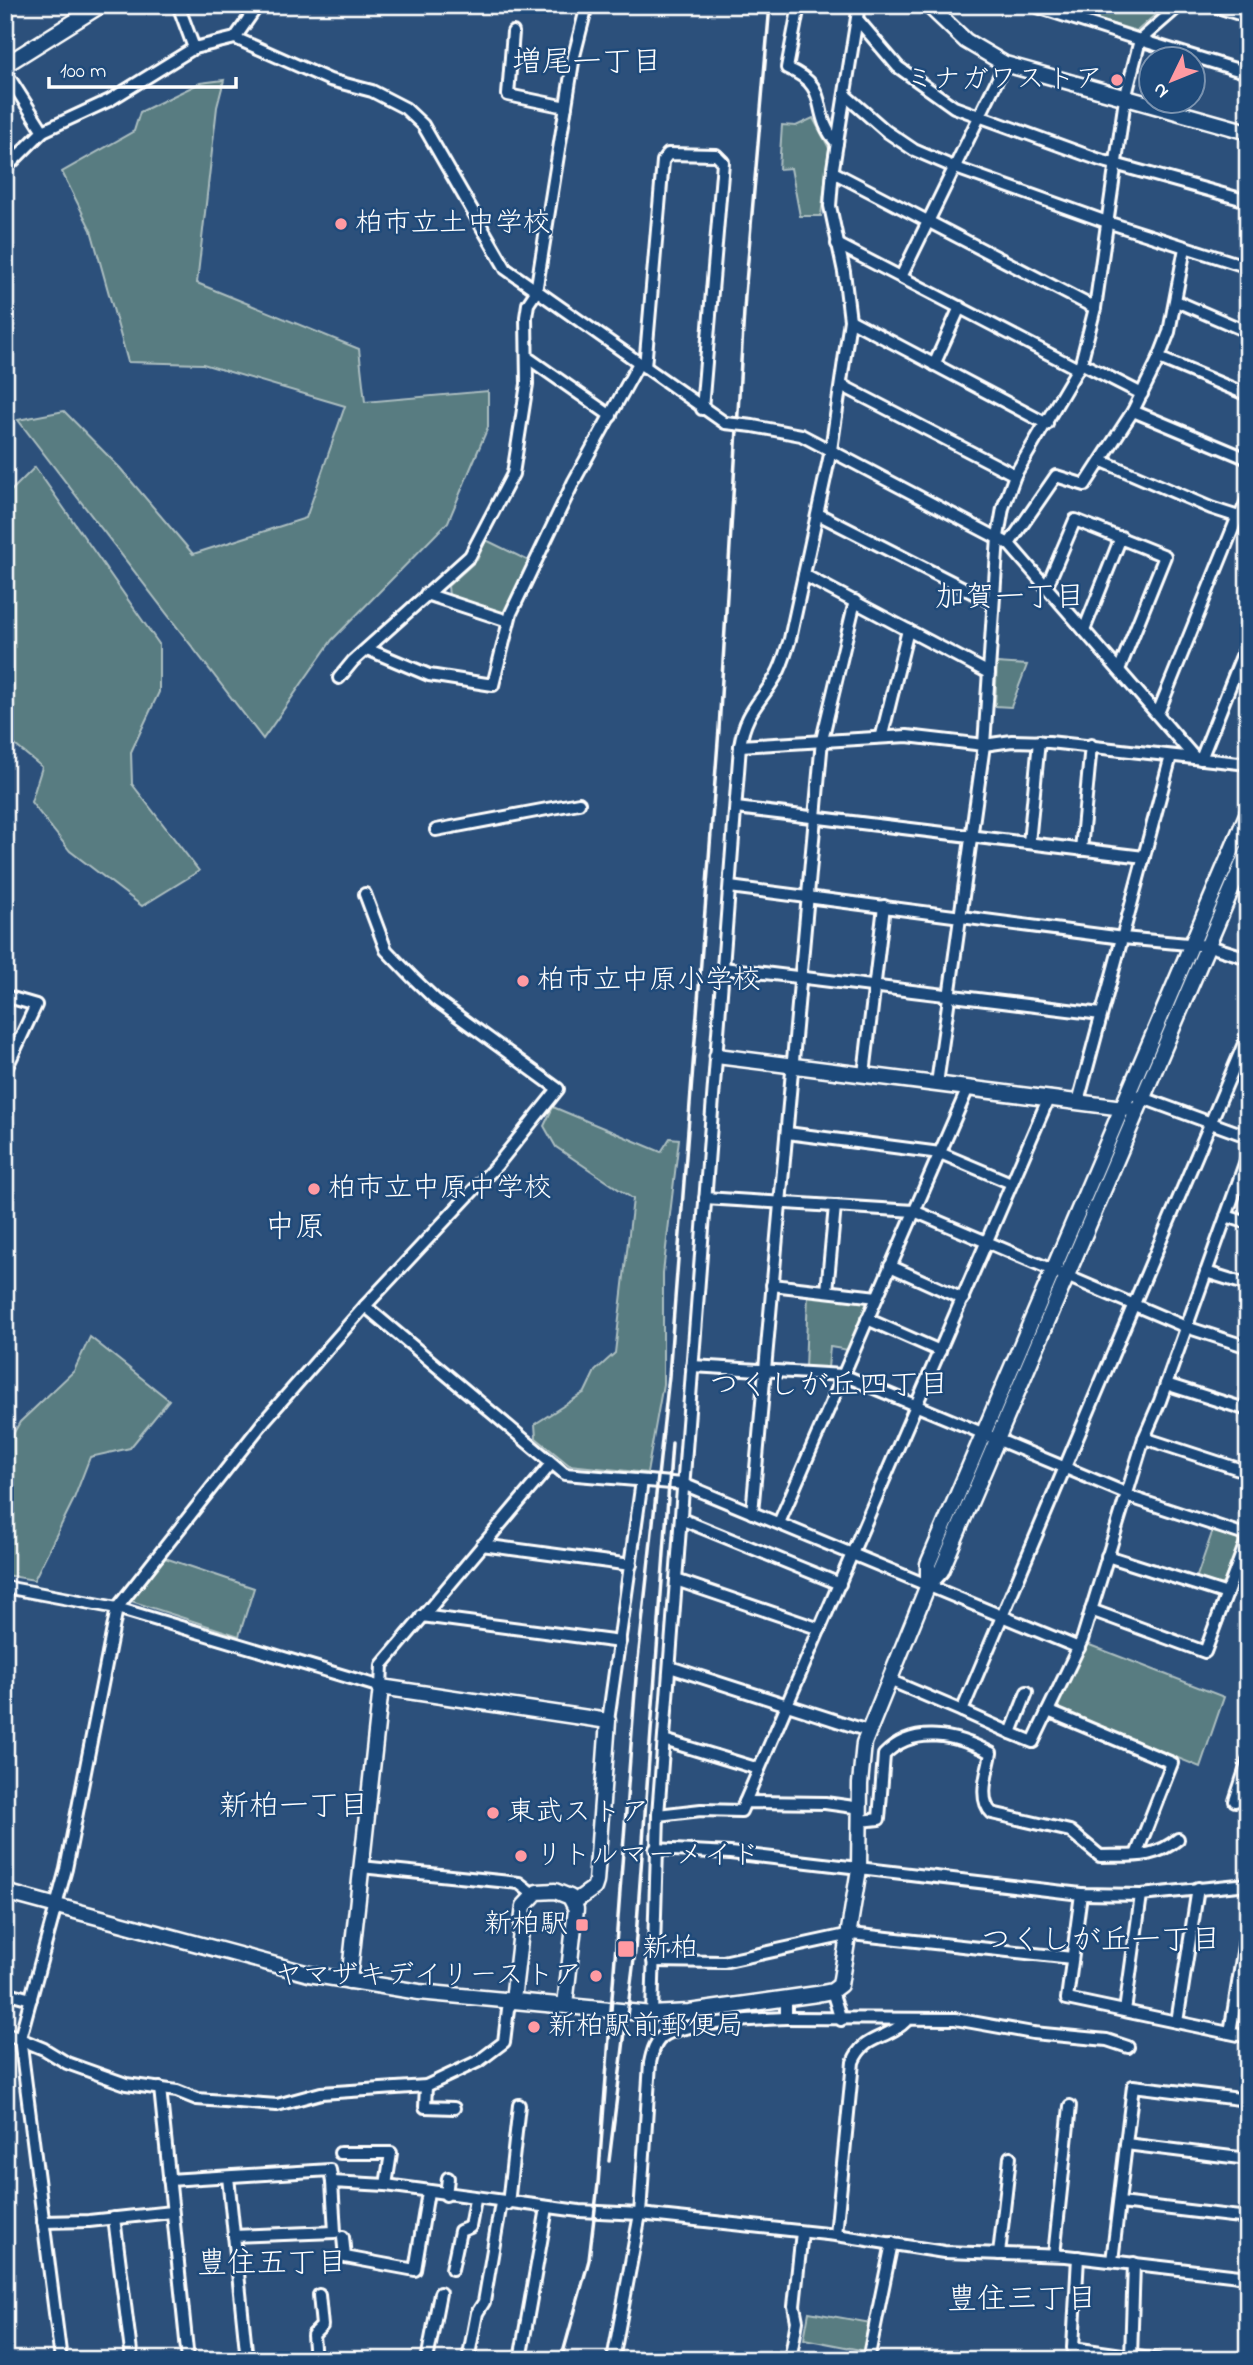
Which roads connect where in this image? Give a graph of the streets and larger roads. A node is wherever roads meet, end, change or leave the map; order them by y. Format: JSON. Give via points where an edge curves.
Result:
{"nodes":[{"id":1,"x":102,"y":5,"type":"edge"},
{"id":2,"x":178,"y":5,"type":"edge"},
{"id":3,"x":258,"y":5,"type":"edge"},
{"id":4,"x":587,"y":5,"type":"edge"},
{"id":5,"x":799,"y":5,"type":"edge"},
{"id":6,"x":859,"y":5,"type":"edge"},
{"id":7,"x":928,"y":5,"type":"edge"},
{"id":8,"x":1031,"y":5,"type":"edge"},
{"id":9,"x":1180,"y":5,"type":"edge"},
{"id":10,"x":1211,"y":5,"type":"edge"},
{"id":11,"x":1248,"y":17,"type":"edge"},
{"id":12,"x":857,"y":19,"type":"junction"},
{"id":13,"x":513,"y":32,"type":"dead end"},
{"id":14,"x":235,"y":38,"type":"junction"},
{"id":15,"x":1140,"y":40,"type":"junction"},
{"id":16,"x":194,"y":48,"type":"junction"},
{"id":17,"x":1005,"y":64,"type":"junction"},
{"id":18,"x":5,"y":65,"type":"edge"},
{"id":19,"x":5,"y":71,"type":"edge"},
{"id":20,"x":1248,"y":73,"type":"edge"},
{"id":21,"x":846,"y":96,"type":"junction"},
{"id":22,"x":1125,"y":99,"type":"junction"},
{"id":23,"x":566,"y":107,"type":"junction"},
{"id":24,"x":980,"y":117,"type":"junction"},
{"id":25,"x":43,"y":131,"type":"junction"},
{"id":26,"x":1248,"y":132,"type":"edge"},
{"id":27,"x":837,"y":144,"type":"junction"},
{"id":28,"x":1116,"y":164,"type":"junction"},
{"id":29,"x":956,"y":168,"type":"junction"},
{"id":30,"x":5,"y":169,"type":"edge"},
{"id":31,"x":833,"y":172,"type":"junction"},
{"id":32,"x":1248,"y":201,"type":"edge"},
{"id":33,"x":929,"y":222,"type":"junction"},
{"id":34,"x":1107,"y":222,"type":"junction"},
{"id":35,"x":837,"y":244,"type":"junction"},
{"id":36,"x":1185,"y":248,"type":"junction"},
{"id":37,"x":1248,"y":267,"type":"edge"},
{"id":38,"x":901,"y":277,"type":"junction"},
{"id":39,"x":536,"y":292,"type":"junction"},
{"id":40,"x":1176,"y":301,"type":"junction"},
{"id":41,"x":960,"y":307,"type":"junction"},
{"id":42,"x":1095,"y":308,"type":"junction"},
{"id":43,"x":850,"y":320,"type":"junction"},
{"id":44,"x":1248,"y":332,"type":"edge"},
{"id":45,"x":528,"y":358,"type":"junction"},
{"id":46,"x":1159,"y":358,"type":"junction"},
{"id":47,"x":642,"y":365,"type":"junction"},
{"id":48,"x":934,"y":365,"type":"junction"},
{"id":49,"x":1079,"y":366,"type":"junction"},
{"id":50,"x":843,"y":386,"type":"junction"},
{"id":51,"x":1142,"y":394,"type":"junction"},
{"id":52,"x":1248,"y":395,"type":"edge"},
{"id":53,"x":702,"y":409,"type":"junction"},
{"id":54,"x":1133,"y":411,"type":"junction"},
{"id":55,"x":611,"y":416,"type":"junction"},
{"id":56,"x":1047,"y":424,"type":"junction"},
{"id":57,"x":831,"y":450,"type":"junction"},
{"id":58,"x":1248,"y":459,"type":"edge"},
{"id":59,"x":1102,"y":461,"type":"junction"},
{"id":60,"x":1015,"y":475,"type":"junction"},
{"id":61,"x":1248,"y":498,"type":"edge"},
{"id":62,"x":818,"y":514,"type":"junction"},
{"id":63,"x":1242,"y":517,"type":"edge"},
{"id":64,"x":998,"y":537,"type":"junction"},
{"id":65,"x":1121,"y":537,"type":"junction"},
{"id":66,"x":1009,"y":544,"type":"junction"},
{"id":67,"x":804,"y":575,"type":"junction"},
{"id":68,"x":1047,"y":586,"type":"junction"},
{"id":69,"x":426,"y":594,"type":"junction"},
{"id":70,"x":855,"y":601,"type":"junction"},
{"id":71,"x":993,"y":603,"type":"junction"},
{"id":72,"x":508,"y":621,"type":"junction"},
{"id":73,"x":908,"y":630,"type":"junction"},
{"id":74,"x":1084,"y":630,"type":"junction"},
{"id":75,"x":1248,"y":641,"type":"edge"},
{"id":76,"x":367,"y":649,"type":"junction"},
{"id":77,"x":1119,"y":670,"type":"junction"},
{"id":78,"x":989,"y":673,"type":"junction"},
{"id":79,"x":339,"y":678,"type":"dead end"},
{"id":80,"x":1158,"y":713,"type":"junction"},
{"id":81,"x":882,"y":735,"type":"junction"},
{"id":82,"x":822,"y":740,"type":"junction"},
{"id":83,"x":1039,"y":741,"type":"junction"},
{"id":84,"x":984,"y":745,"type":"junction"},
{"id":85,"x":740,"y":746,"type":"junction"},
{"id":86,"x":1091,"y":746,"type":"junction"},
{"id":87,"x":1171,"y":756,"type":"junction"},
{"id":88,"x":1198,"y":759,"type":"junction"},
{"id":89,"x":1248,"y":764,"type":"edge"},
{"id":90,"x":579,"y":803,"type":"dead end"},
{"id":91,"x":736,"y":808,"type":"junction"},
{"id":92,"x":1248,"y":812,"type":"edge"},
{"id":93,"x":816,"y":817,"type":"junction"},
{"id":94,"x":436,"y":830,"type":"dead end"},
{"id":95,"x":971,"y":836,"type":"junction"},
{"id":96,"x":1029,"y":843,"type":"junction"},
{"id":97,"x":1082,"y":850,"type":"junction"},
{"id":98,"x":1248,"y":851,"type":"edge"},
{"id":99,"x":1144,"y":857,"type":"junction"},
{"id":100,"x":730,"y":887,"type":"junction"},
{"id":101,"x":365,"y":894,"type":"dead end"},
{"id":102,"x":809,"y":898,"type":"junction"},
{"id":103,"x":884,"y":906,"type":"junction"},
{"id":104,"x":960,"y":916,"type":"junction"},
{"id":105,"x":1123,"y":938,"type":"junction"},
{"id":106,"x":1193,"y":945,"type":"junction"},
{"id":107,"x":1209,"y":946,"type":"junction"},
{"id":108,"x":1248,"y":958,"type":"edge"},
{"id":109,"x":723,"y":968,"type":"junction"},
{"id":110,"x":802,"y":978,"type":"junction"},
{"id":111,"x":875,"y":987,"type":"junction"},
{"id":112,"x":949,"y":995,"type":"junction"},
{"id":113,"x":5,"y":996,"type":"edge"},
{"id":114,"x":1101,"y":1014,"type":"junction"},
{"id":115,"x":1248,"y":1034,"type":"edge"},
{"id":116,"x":717,"y":1056,"type":"junction"},
{"id":117,"x":794,"y":1066,"type":"junction"},
{"id":118,"x":5,"y":1071,"type":"edge"},
{"id":119,"x":864,"y":1074,"type":"junction"},
{"id":120,"x":937,"y":1084,"type":"junction"},
{"id":121,"x":968,"y":1088,"type":"junction"},
{"id":122,"x":1049,"y":1097,"type":"junction"},
{"id":123,"x":1078,"y":1102,"type":"junction"},
{"id":124,"x":1132,"y":1102,"type":"junction"},
{"id":125,"x":1212,"y":1123,"type":"junction"},
{"id":126,"x":787,"y":1133,"type":"junction"},
{"id":127,"x":1248,"y":1141,"type":"edge"},
{"id":128,"x":940,"y":1153,"type":"junction"},
{"id":129,"x":1248,"y":1155,"type":"edge"},
{"id":130,"x":1011,"y":1183,"type":"junction"},
{"id":131,"x":705,"y":1198,"type":"junction"},
{"id":132,"x":780,"y":1203,"type":"junction"},
{"id":133,"x":835,"y":1206,"type":"junction"},
{"id":134,"x":914,"y":1211,"type":"junction"},
{"id":135,"x":1226,"y":1216,"type":"junction"},
{"id":136,"x":1248,"y":1223,"type":"edge"},
{"id":137,"x":987,"y":1242,"type":"junction"},
{"id":138,"x":890,"y":1266,"type":"junction"},
{"id":139,"x":1206,"y":1272,"type":"junction"},
{"id":140,"x":1059,"y":1273,"type":"junction"},
{"id":141,"x":1248,"y":1285,"type":"edge"},
{"id":142,"x":772,"y":1286,"type":"junction"},
{"id":143,"x":827,"y":1291,"type":"junction"},
{"id":144,"x":877,"y":1297,"type":"junction"},
{"id":145,"x":963,"y":1299,"type":"junction"},
{"id":146,"x":1134,"y":1305,"type":"junction"},
{"id":147,"x":365,"y":1306,"type":"junction"},
{"id":148,"x":867,"y":1319,"type":"junction"},
{"id":149,"x":1186,"y":1327,"type":"junction"},
{"id":150,"x":1248,"y":1347,"type":"edge"},
{"id":151,"x":940,"y":1351,"type":"junction"},
{"id":152,"x":692,"y":1366,"type":"junction"},
{"id":153,"x":764,"y":1370,"type":"junction"},
{"id":154,"x":843,"y":1375,"type":"junction"},
{"id":155,"x":1166,"y":1384,"type":"junction"},
{"id":156,"x":916,"y":1405,"type":"junction"},
{"id":157,"x":1248,"y":1410,"type":"edge"},
{"id":158,"x":989,"y":1436,"type":"junction"},
{"id":159,"x":1144,"y":1438,"type":"junction"},
{"id":160,"x":551,"y":1464,"type":"junction"},
{"id":161,"x":1065,"y":1468,"type":"junction"},
{"id":162,"x":1248,"y":1472,"type":"edge"},
{"id":163,"x":642,"y":1481,"type":"junction"},
{"id":164,"x":683,"y":1484,"type":"junction"},
{"id":165,"x":1128,"y":1495,"type":"junction"},
{"id":166,"x":752,"y":1513,"type":"junction"},
{"id":167,"x":681,"y":1519,"type":"junction"},
{"id":168,"x":779,"y":1523,"type":"junction"},
{"id":169,"x":1248,"y":1536,"type":"edge"},
{"id":170,"x":482,"y":1545,"type":"junction"},
{"id":171,"x":853,"y":1554,"type":"junction"},
{"id":172,"x":1107,"y":1556,"type":"junction"},
{"id":173,"x":631,"y":1565,"type":"junction"},
{"id":174,"x":676,"y":1580,"type":"junction"},
{"id":175,"x":839,"y":1584,"type":"junction"},
{"id":176,"x":928,"y":1585,"type":"junction"},
{"id":177,"x":5,"y":1587,"type":"edge"},
{"id":178,"x":1227,"y":1594,"type":"junction"},
{"id":179,"x":117,"y":1608,"type":"junction"},
{"id":180,"x":1091,"y":1610,"type":"junction"},
{"id":181,"x":1002,"y":1615,"type":"junction"},
{"id":182,"x":422,"y":1616,"type":"junction"},
{"id":183,"x":820,"y":1629,"type":"junction"},
{"id":184,"x":620,"y":1642,"type":"junction"},
{"id":185,"x":1079,"y":1648,"type":"junction"},
{"id":186,"x":670,"y":1667,"type":"junction"},
{"id":187,"x":889,"y":1680,"type":"junction"},
{"id":188,"x":380,"y":1687,"type":"junction"},
{"id":189,"x":1027,"y":1692,"type":"dead end"},
{"id":190,"x":786,"y":1705,"type":"junction"},
{"id":191,"x":962,"y":1710,"type":"junction"},
{"id":192,"x":1048,"y":1711,"type":"junction"},
{"id":193,"x":608,"y":1721,"type":"junction"},
{"id":194,"x":868,"y":1731,"type":"junction"},
{"id":195,"x":1011,"y":1733,"type":"junction"},
{"id":196,"x":664,"y":1740,"type":"junction"},
{"id":197,"x":1248,"y":1761,"type":"edge"},
{"id":198,"x":759,"y":1769,"type":"junction"},
{"id":199,"x":1248,"y":1798,"type":"edge"},
{"id":200,"x":745,"y":1802,"type":"junction"},
{"id":201,"x":658,"y":1815,"type":"junction"},
{"id":202,"x":861,"y":1815,"type":"junction"},
{"id":203,"x":1178,"y":1839,"type":"dead end"},
{"id":204,"x":655,"y":1849,"type":"junction"},
{"id":205,"x":1136,"y":1855,"type":"junction"},
{"id":206,"x":361,"y":1867,"type":"junction"},
{"id":207,"x":859,"y":1869,"type":"junction"},
{"id":208,"x":1248,"y":1884,"type":"edge"},
{"id":209,"x":1198,"y":1888,"type":"junction"},
{"id":210,"x":5,"y":1892,"type":"edge"},
{"id":211,"x":533,"y":1894,"type":"junction"},
{"id":212,"x":1081,"y":1894,"type":"junction"},
{"id":213,"x":1141,"y":1895,"type":"junction"},
{"id":214,"x":574,"y":1902,"type":"junction"},
{"id":215,"x":56,"y":1906,"type":"junction"},
{"id":216,"x":1248,"y":1920,"type":"edge"},
{"id":217,"x":851,"y":1934,"type":"junction"},
{"id":218,"x":1072,"y":1958,"type":"junction"},
{"id":219,"x":653,"y":1961,"type":"junction"},
{"id":220,"x":349,"y":1981,"type":"junction"},
{"id":221,"x":832,"y":1991,"type":"junction"},
{"id":222,"x":5,"y":1992,"type":"edge"},
{"id":223,"x":31,"y":1999,"type":"junction"},
{"id":224,"x":786,"y":1999,"type":"junction"},
{"id":225,"x":513,"y":2000,"type":"junction"},
{"id":226,"x":565,"y":2005,"type":"junction"},
{"id":227,"x":1125,"y":2011,"type":"junction"},
{"id":228,"x":652,"y":2014,"type":"junction"},
{"id":229,"x":786,"y":2018,"type":"junction"},
{"id":230,"x":908,"y":2019,"type":"junction"},
{"id":231,"x":841,"y":2020,"type":"junction"},
{"id":232,"x":1177,"y":2022,"type":"junction"},
{"id":233,"x":5,"y":2033,"type":"edge"},
{"id":234,"x":1230,"y":2033,"type":"junction"},
{"id":235,"x":1248,"y":2037,"type":"edge"},
{"id":236,"x":20,"y":2038,"type":"junction"},
{"id":237,"x":1128,"y":2047,"type":"dead end"},
{"id":238,"x":426,"y":2086,"type":"junction"},
{"id":239,"x":160,"y":2088,"type":"junction"},
{"id":240,"x":1248,"y":2100,"type":"edge"},
{"id":241,"x":519,"y":2105,"type":"dead end"},
{"id":242,"x":1070,"y":2106,"type":"dead end"},
{"id":243,"x":454,"y":2108,"type":"dead end"},
{"id":244,"x":1126,"y":2144,"type":"junction"},
{"id":245,"x":340,"y":2153,"type":"dead end"},
{"id":246,"x":1010,"y":2157,"type":"dead end"},
{"id":247,"x":1248,"y":2159,"type":"edge"},
{"id":248,"x":228,"y":2177,"type":"junction"},
{"id":249,"x":449,"y":2178,"type":"dead end"},
{"id":250,"x":169,"y":2180,"type":"junction"},
{"id":251,"x":332,"y":2182,"type":"junction"},
{"id":252,"x":386,"y":2185,"type":"junction"},
{"id":253,"x":428,"y":2192,"type":"junction"},
{"id":254,"x":446,"y":2195,"type":"junction"},
{"id":255,"x":475,"y":2200,"type":"junction"},
{"id":256,"x":505,"y":2203,"type":"junction"},
{"id":257,"x":1120,"y":2203,"type":"junction"},
{"id":258,"x":547,"y":2208,"type":"junction"},
{"id":259,"x":172,"y":2212,"type":"junction"},
{"id":260,"x":640,"y":2214,"type":"junction"},
{"id":261,"x":114,"y":2218,"type":"junction"},
{"id":262,"x":1248,"y":2218,"type":"edge"},
{"id":263,"x":43,"y":2222,"type":"junction"},
{"id":264,"x":802,"y":2232,"type":"junction"},
{"id":265,"x":836,"y":2235,"type":"junction"},
{"id":266,"x":234,"y":2236,"type":"junction"},
{"id":267,"x":343,"y":2237,"type":"dead end"},
{"id":268,"x":892,"y":2243,"type":"junction"},
{"id":269,"x":999,"y":2253,"type":"junction"},
{"id":270,"x":1054,"y":2255,"type":"junction"},
{"id":271,"x":1078,"y":2257,"type":"junction"},
{"id":272,"x":1112,"y":2260,"type":"junction"},
{"id":273,"x":1134,"y":2263,"type":"junction"},
{"id":274,"x":452,"y":2269,"type":"dead end"},
{"id":275,"x":1248,"y":2277,"type":"edge"},
{"id":276,"x":440,"y":2293,"type":"dead end"},
{"id":277,"x":319,"y":2295,"type":"dead end"},
{"id":278,"x":1131,"y":2357,"type":"junction"},
{"id":279,"x":61,"y":2360,"type":"edge"},
{"id":280,"x":132,"y":2360,"type":"edge"},
{"id":281,"x":188,"y":2360,"type":"edge"},
{"id":282,"x":247,"y":2360,"type":"edge"},
{"id":283,"x":315,"y":2360,"type":"edge"},
{"id":284,"x":427,"y":2360,"type":"edge"},
{"id":285,"x":468,"y":2360,"type":"edge"},
{"id":286,"x":520,"y":2360,"type":"edge"},
{"id":287,"x":612,"y":2360,"type":"edge"},
{"id":288,"x":790,"y":2360,"type":"edge"},
{"id":289,"x":868,"y":2360,"type":"edge"},
{"id":290,"x":1158,"y":2360,"type":"edge"}],
"edges":[{"from":1,"to":18,"type":"street"},
{"from":2,"to":16,"type":"street"},
{"from":3,"to":14,"type":"street"},
{"from":4,"to":23,"type":"street"},
{"from":5,"to":27,"type":"street","via":[[787,68],[816,87],[824,127]]},
{"from":6,"to":12,"type":"street"},
{"from":7,"to":17,"type":"street","via":[[966,41]]},
{"from":8,"to":15,"type":"street"},
{"from":9,"to":15,"type":"street"},
{"from":10,"to":11,"type":"street"},
{"from":12,"to":21,"type":"street"},
{"from":12,"to":24,"type":"street","via":[[884,54],[915,82],[954,107]]},
{"from":13,"to":23,"type":"street","via":[[508,95]]},
{"from":14,"to":16,"type":"street"},
{"from":14,"to":39,"type":"street","via":[[405,108],[423,125],[506,269]]},
{"from":15,"to":20,"type":"street"},
{"from":15,"to":22,"type":"street"},
{"from":16,"to":25,"type":"street","via":[[110,100]]},
{"from":17,"to":22,"type":"street"},
{"from":17,"to":24,"type":"street"},
{"from":19,"to":25,"type":"street"},
{"from":21,"to":27,"type":"street"},
{"from":21,"to":29,"type":"street","via":[[905,144]]},
{"from":22,"to":26,"type":"street"},
{"from":22,"to":28,"type":"street"},
{"from":23,"to":39,"type":"street"},
{"from":24,"to":28,"type":"street"},
{"from":24,"to":29,"type":"street"},
{"from":25,"to":30,"type":"street"},
{"from":27,"to":31,"type":"street"},
{"from":28,"to":32,"type":"street"},
{"from":28,"to":34,"type":"street"},
{"from":29,"to":33,"type":"street"},
{"from":29,"to":34,"type":"street"},
{"from":31,"to":33,"type":"street"},
{"from":31,"to":35,"type":"street","via":[[830,206]]},
{"from":33,"to":38,"type":"street"},
{"from":33,"to":42,"type":"street"},
{"from":34,"to":36,"type":"street"},
{"from":34,"to":42,"type":"street"},
{"from":35,"to":38,"type":"street"},
{"from":35,"to":43,"type":"street"},
{"from":36,"to":37,"type":"street"},
{"from":36,"to":40,"type":"street"},
{"from":38,"to":41,"type":"street"},
{"from":39,"to":45,"type":"street","via":[[526,317]]},
{"from":39,"to":47,"type":"street"},
{"from":40,"to":44,"type":"street"},
{"from":40,"to":46,"type":"street"},
{"from":41,"to":48,"type":"street"},
{"from":41,"to":49,"type":"street"},
{"from":42,"to":49,"type":"street"},
{"from":43,"to":48,"type":"street"},
{"from":43,"to":50,"type":"street"},
{"from":45,"to":55,"type":"street"},
{"from":45,"to":69,"type":"street","via":[[513,474],[470,556]]},
{"from":46,"to":51,"type":"street"},
{"from":46,"to":52,"type":"street"},
{"from":47,"to":53,"type":"street"},
{"from":47,"to":53,"type":"street","via":[[663,161],[668,154],[716,155],[723,162]]},
{"from":47,"to":55,"type":"street"},
{"from":48,"to":56,"type":"street"},
{"from":49,"to":51,"type":"street"},
{"from":49,"to":56,"type":"street"},
{"from":50,"to":57,"type":"street"},
{"from":50,"to":60,"type":"street"},
{"from":51,"to":54,"type":"street"},
{"from":53,"to":57,"type":"street","bridge":true,"via":[[725,423],[802,435]]},
{"from":54,"to":58,"type":"street"},
{"from":54,"to":59,"type":"street"},
{"from":55,"to":72,"type":"street"},
{"from":56,"to":60,"type":"street"},
{"from":57,"to":62,"type":"street"},
{"from":57,"to":64,"type":"street"},
{"from":59,"to":63,"type":"street"},
{"from":59,"to":66,"type":"street","via":[[1085,485],[1056,476]]},
{"from":60,"to":64,"type":"street"},
{"from":61,"to":63,"type":"street"},
{"from":62,"to":67,"type":"street"},
{"from":62,"to":71,"type":"street"},
{"from":63,"to":80,"type":"street"},
{"from":64,"to":66,"type":"street"},
{"from":64,"to":71,"type":"street"},
{"from":65,"to":68,"type":"street","via":[[1074,520]]},
{"from":65,"to":74,"type":"street"},
{"from":65,"to":77,"type":"street","via":[[1165,556]]},
{"from":66,"to":68,"type":"street"},
{"from":67,"to":70,"type":"street"},
{"from":67,"to":85,"type":"street","via":[[783,660],[752,706]]},
{"from":68,"to":74,"type":"street"},
{"from":69,"to":72,"type":"street"},
{"from":69,"to":76,"type":"street"},
{"from":70,"to":73,"type":"street"},
{"from":70,"to":82,"type":"street"},
{"from":71,"to":78,"type":"street"},
{"from":72,"to":76,"type":"street","via":[[493,685],[429,675]]},
{"from":73,"to":78,"type":"street"},
{"from":73,"to":81,"type":"street"},
{"from":74,"to":77,"type":"street"},
{"from":75,"to":88,"type":"street"},
{"from":76,"to":79,"type":"street"},
{"from":77,"to":80,"type":"street"},
{"from":78,"to":84,"type":"street"},
{"from":80,"to":88,"type":"street"},
{"from":81,"to":82,"type":"street"},
{"from":81,"to":84,"type":"street"},
{"from":82,"to":85,"type":"street"},
{"from":82,"to":93,"type":"street"},
{"from":83,"to":84,"type":"street"},
{"from":83,"to":86,"type":"street"},
{"from":83,"to":96,"type":"street"},
{"from":84,"to":95,"type":"street"},
{"from":85,"to":91,"type":"street"},
{"from":86,"to":87,"type":"street"},
{"from":86,"to":97,"type":"street"},
{"from":87,"to":88,"type":"street"},
{"from":87,"to":99,"type":"street"},
{"from":88,"to":89,"type":"street"},
{"from":90,"to":94,"type":"street"},
{"from":91,"to":93,"type":"street"},
{"from":91,"to":100,"type":"street"},
{"from":92,"to":106,"type":"street"},
{"from":93,"to":95,"type":"street"},
{"from":93,"to":102,"type":"street"},
{"from":95,"to":96,"type":"street"},
{"from":95,"to":104,"type":"street"},
{"from":96,"to":97,"type":"street"},
{"from":97,"to":99,"type":"street"},
{"from":98,"to":107,"type":"street"},
{"from":99,"to":105,"type":"street"},
{"from":100,"to":102,"type":"street"},
{"from":100,"to":109,"type":"street"},
{"from":101,"to":147,"type":"street","via":[[386,950],[436,1000],[558,1089],[497,1165]]},
{"from":102,"to":103,"type":"street"},
{"from":102,"to":110,"type":"street"},
{"from":103,"to":104,"type":"street"},
{"from":103,"to":111,"type":"street"},
{"from":104,"to":105,"type":"street"},
{"from":104,"to":112,"type":"street"},
{"from":105,"to":106,"type":"street"},
{"from":105,"to":114,"type":"street"},
{"from":106,"to":107,"type":"street"},
{"from":106,"to":124,"type":"street"},
{"from":107,"to":108,"type":"street"},
{"from":107,"to":124,"type":"street"},
{"from":109,"to":110,"type":"street"},
{"from":109,"to":116,"type":"street"},
{"from":110,"to":111,"type":"street"},
{"from":110,"to":117,"type":"street"},
{"from":111,"to":112,"type":"street"},
{"from":111,"to":119,"type":"street"},
{"from":112,"to":114,"type":"street"},
{"from":112,"to":120,"type":"street"},
{"from":113,"to":118,"type":"street","via":[[36,1005]]},
{"from":114,"to":123,"type":"street"},
{"from":115,"to":125,"type":"street"},
{"from":116,"to":117,"type":"street"},
{"from":116,"to":131,"type":"street"},
{"from":117,"to":119,"type":"street"},
{"from":117,"to":126,"type":"street"},
{"from":119,"to":120,"type":"street"},
{"from":120,"to":121,"type":"street"},
{"from":121,"to":122,"type":"street"},
{"from":121,"to":128,"type":"street"},
{"from":122,"to":123,"type":"street"},
{"from":122,"to":130,"type":"street"},
{"from":123,"to":124,"type":"street"},
{"from":124,"to":125,"type":"street"},
{"from":124,"to":140,"type":"street"},
{"from":125,"to":127,"type":"street","via":[[1244,1135]]},
{"from":125,"to":146,"type":"street"},
{"from":126,"to":128,"type":"street"},
{"from":126,"to":132,"type":"street"},
{"from":128,"to":130,"type":"street"},
{"from":128,"to":134,"type":"street"},
{"from":129,"to":135,"type":"street"},
{"from":130,"to":137,"type":"street"},
{"from":131,"to":132,"type":"street"},
{"from":131,"to":152,"type":"street"},
{"from":132,"to":133,"type":"street"},
{"from":132,"to":142,"type":"street"},
{"from":133,"to":134,"type":"street"},
{"from":133,"to":143,"type":"street"},
{"from":134,"to":137,"type":"street"},
{"from":134,"to":138,"type":"street"},
{"from":135,"to":136,"type":"street"},
{"from":135,"to":139,"type":"street"},
{"from":137,"to":140,"type":"street"},
{"from":137,"to":145,"type":"street"},
{"from":138,"to":144,"type":"street"},
{"from":138,"to":145,"type":"street"},
{"from":139,"to":141,"type":"street"},
{"from":139,"to":149,"type":"street"},
{"from":140,"to":146,"type":"street"},
{"from":140,"to":158,"type":"street"},
{"from":142,"to":143,"type":"street"},
{"from":142,"to":153,"type":"street"},
{"from":143,"to":144,"type":"street"},
{"from":144,"to":148,"type":"street"},
{"from":145,"to":151,"type":"street"},
{"from":146,"to":149,"type":"street"},
{"from":146,"to":161,"type":"street"},
{"from":147,"to":160,"type":"street"},
{"from":147,"to":179,"type":"street","via":[[265,1420]]},
{"from":148,"to":151,"type":"street"},
{"from":148,"to":154,"type":"street"},
{"from":149,"to":150,"type":"street"},
{"from":149,"to":155,"type":"street"},
{"from":151,"to":156,"type":"street"},
{"from":152,"to":153,"type":"street"},
{"from":152,"to":164,"type":"street"},
{"from":153,"to":154,"type":"street"},
{"from":153,"to":166,"type":"street"},
{"from":154,"to":156,"type":"street"},
{"from":154,"to":168,"type":"street"},
{"from":155,"to":157,"type":"street"},
{"from":155,"to":159,"type":"street"},
{"from":156,"to":158,"type":"street"},
{"from":156,"to":171,"type":"street"},
{"from":158,"to":161,"type":"street"},
{"from":158,"to":176,"type":"street","via":[[941,1571]]},
{"from":159,"to":162,"type":"street"},
{"from":159,"to":165,"type":"street"},
{"from":160,"to":163,"type":"street","via":[[565,1474]]},
{"from":160,"to":170,"type":"street"},
{"from":161,"to":165,"type":"street"},
{"from":161,"to":181,"type":"street"},
{"from":163,"to":164,"type":"street"},
{"from":163,"to":173,"type":"street"},
{"from":164,"to":166,"type":"street"},
{"from":164,"to":167,"type":"street"},
{"from":165,"to":169,"type":"street"},
{"from":165,"to":172,"type":"street"},
{"from":166,"to":168,"type":"street"},
{"from":167,"to":174,"type":"street"},
{"from":167,"to":175,"type":"street"},
{"from":168,"to":171,"type":"street"},
{"from":169,"to":178,"type":"street"},
{"from":170,"to":173,"type":"street"},
{"from":170,"to":182,"type":"street"},
{"from":171,"to":175,"type":"street"},
{"from":171,"to":176,"type":"street"},
{"from":172,"to":178,"type":"street"},
{"from":172,"to":180,"type":"street"},
{"from":173,"to":184,"type":"street"},
{"from":174,"to":183,"type":"street"},
{"from":174,"to":186,"type":"street"},
{"from":175,"to":183,"type":"street"},
{"from":176,"to":181,"type":"street"},
{"from":176,"to":187,"type":"street"},
{"from":177,"to":179,"type":"street"},
{"from":178,"to":180,"type":"street","via":[[1205,1651]]},
{"from":179,"to":188,"type":"street"},
{"from":179,"to":215,"type":"street"},
{"from":180,"to":185,"type":"street"},
{"from":181,"to":185,"type":"street"},
{"from":181,"to":191,"type":"street"},
{"from":182,"to":184,"type":"street"},
{"from":182,"to":188,"type":"street","via":[[382,1665]]},
{"from":183,"to":190,"type":"street"},
{"from":184,"to":193,"type":"street"},
{"from":185,"to":192,"type":"street"},
{"from":186,"to":190,"type":"street"},
{"from":186,"to":196,"type":"street"},
{"from":187,"to":191,"type":"street"},
{"from":187,"to":194,"type":"street"},
{"from":188,"to":193,"type":"street"},
{"from":188,"to":206,"type":"street"},
{"from":189,"to":195,"type":"street"},
{"from":190,"to":194,"type":"street"},
{"from":190,"to":198,"type":"street"},
{"from":191,"to":195,"type":"street"},
{"from":192,"to":195,"type":"street","via":[[1033,1742]]},
{"from":192,"to":205,"type":"street","via":[[1172,1763]]},
{"from":193,"to":214,"type":"street","via":[[596,1882]]},
{"from":194,"to":202,"type":"street","via":[[861,1765]]},
{"from":196,"to":198,"type":"street"},
{"from":196,"to":201,"type":"street"},
{"from":197,"to":199,"type":"street","via":[[1235,1801]]},
{"from":198,"to":200,"type":"street"},
{"from":200,"to":201,"type":"street","via":[[741,1811]]},
{"from":200,"to":202,"type":"street","via":[[825,1803]]},
{"from":201,"to":204,"type":"street"},
{"from":202,"to":205,"type":"street","via":[[879,1819],[884,1755],[895,1743],[947,1737],[991,1753],[984,1788],[992,1813],[1070,1831],[1100,1856]]},
{"from":202,"to":207,"type":"street"},
{"from":203,"to":205,"type":"street","via":[[1164,1851]]},
{"from":204,"to":207,"type":"street"},
{"from":204,"to":219,"type":"street"},
{"from":206,"to":211,"type":"street","via":[[519,1883]]},
{"from":206,"to":220,"type":"street"},
{"from":207,"to":212,"type":"street"},
{"from":207,"to":217,"type":"street"},
{"from":208,"to":209,"type":"street"},
{"from":209,"to":213,"type":"street"},
{"from":209,"to":232,"type":"street"},
{"from":210,"to":215,"type":"street"},
{"from":211,"to":214,"type":"street","via":[[555,1891]]},
{"from":211,"to":225,"type":"street","via":[[524,1906]]},
{"from":212,"to":213,"type":"street"},
{"from":212,"to":218,"type":"street"},
{"from":213,"to":227,"type":"street"},
{"from":214,"to":226,"type":"street"},
{"from":215,"to":220,"type":"street"},
{"from":215,"to":223,"type":"street"},
{"from":216,"to":234,"type":"street"},
{"from":217,"to":218,"type":"street"},
{"from":217,"to":219,"type":"street","via":[[723,1962]]},
{"from":217,"to":221,"type":"street","via":[[844,1977]]},
{"from":218,"to":227,"type":"street","via":[[1067,1999]]},
{"from":219,"to":228,"type":"street"},
{"from":220,"to":225,"type":"street"},
{"from":221,"to":224,"type":"street"},
{"from":221,"to":231,"type":"street"},
{"from":222,"to":223,"type":"street"},
{"from":223,"to":236,"type":"street"},
{"from":224,"to":228,"type":"street"},
{"from":224,"to":229,"type":"street"},
{"from":225,"to":226,"type":"street"},
{"from":225,"to":238,"type":"street","via":[[504,2042],[479,2061]]},
{"from":226,"to":228,"type":"street"},
{"from":227,"to":232,"type":"street"},
{"from":229,"to":231,"type":"street"},
{"from":229,"to":260,"type":"street","via":[[728,2022],[665,2034],[655,2045]]},
{"from":230,"to":231,"type":"street"},
{"from":230,"to":237,"type":"street","via":[[955,2019],[1107,2040]]},
{"from":230,"to":265,"type":"street","via":[[896,2031],[864,2044],[853,2062]]},
{"from":232,"to":234,"type":"street"},
{"from":233,"to":236,"type":"street"},
{"from":234,"to":235,"type":"street"},
{"from":236,"to":239,"type":"street","via":[[67,2063],[126,2084]]},
{"from":236,"to":263,"type":"street"},
{"from":238,"to":239,"type":"street","via":[[321,2093],[277,2105],[197,2099]]},
{"from":238,"to":243,"type":"street","via":[[425,2107]]},
{"from":239,"to":250,"type":"street"},
{"from":240,"to":244,"type":"street","via":[[1133,2086]]},
{"from":241,"to":256,"type":"street"},
{"from":242,"to":270,"type":"street"},
{"from":244,"to":247,"type":"street"},
{"from":244,"to":257,"type":"street"},
{"from":245,"to":252,"type":"street","via":[[391,2153]]},
{"from":246,"to":269,"type":"street"},
{"from":248,"to":250,"type":"street"},
{"from":248,"to":251,"type":"street","via":[[330,2171]]},
{"from":248,"to":266,"type":"street"},
{"from":249,"to":254,"type":"street"},
{"from":250,"to":259,"type":"street"},
{"from":251,"to":252,"type":"street"},
{"from":251,"to":266,"type":"street","via":[[335,2232]]},
{"from":252,"to":253,"type":"street"},
{"from":253,"to":254,"type":"street"},
{"from":253,"to":267,"type":"street","via":[[415,2270],[345,2257]]},
{"from":254,"to":255,"type":"street"},
{"from":255,"to":256,"type":"street"},
{"from":255,"to":274,"type":"street","via":[[470,2227],[460,2231]]},
{"from":256,"to":258,"type":"street"},
{"from":256,"to":285,"type":"street"},
{"from":257,"to":262,"type":"street"},
{"from":257,"to":272,"type":"street"},
{"from":258,"to":260,"type":"street"},
{"from":258,"to":286,"type":"street"},
{"from":259,"to":261,"type":"street"},
{"from":259,"to":281,"type":"street"},
{"from":260,"to":264,"type":"street"},
{"from":260,"to":287,"type":"street"},
{"from":261,"to":263,"type":"street"},
{"from":261,"to":280,"type":"street"},
{"from":263,"to":279,"type":"street"},
{"from":264,"to":265,"type":"street"},
{"from":264,"to":288,"type":"street"},
{"from":265,"to":268,"type":"street"},
{"from":266,"to":282,"type":"street"},
{"from":268,"to":269,"type":"street","via":[[944,2252]]},
{"from":268,"to":289,"type":"street"},
{"from":269,"to":270,"type":"street"},
{"from":270,"to":271,"type":"street"},
{"from":271,"to":272,"type":"street"},
{"from":271,"to":278,"type":"street","via":[[1073,2348]]},
{"from":272,"to":273,"type":"street"},
{"from":273,"to":275,"type":"street"},
{"from":273,"to":278,"type":"street"},
{"from":276,"to":284,"type":"street"},
{"from":277,"to":283,"type":"street","via":[[322,2326],[313,2335]]},
{"from":278,"to":290,"type":"street"}]}
